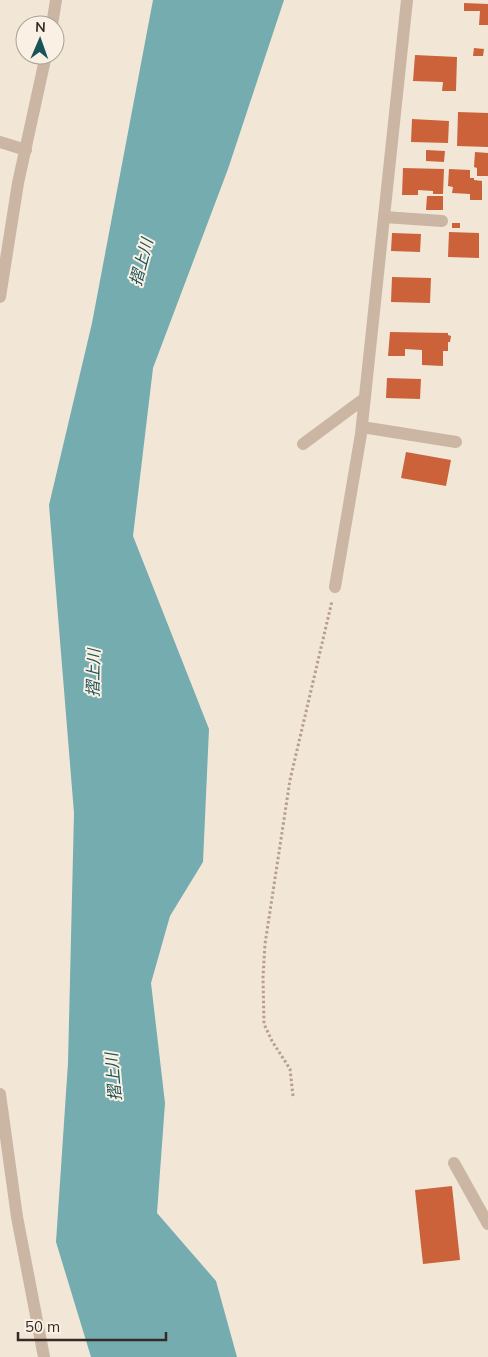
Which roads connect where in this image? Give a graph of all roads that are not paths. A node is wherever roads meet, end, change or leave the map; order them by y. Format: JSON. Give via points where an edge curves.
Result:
{"nodes":[{"id":1,"x":56,"y":0,"type":"edge"},
{"id":2,"x":407,"y":0,"type":"edge"},
{"id":3,"x":54,"y":15,"type":"edge"},
{"id":4,"x":44,"y":65,"type":"edge"},
{"id":5,"x":0,"y":142,"type":"edge"},
{"id":6,"x":26,"y":150,"type":"junction"},
{"id":7,"x":384,"y":216,"type":"junction"},
{"id":8,"x":442,"y":221,"type":"dead end"},
{"id":9,"x":0,"y":297,"type":"edge"},
{"id":10,"x":365,"y":398,"type":"junction"},
{"id":11,"x":362,"y":427,"type":"junction"},
{"id":12,"x":456,"y":442,"type":"dead end"},
{"id":13,"x":303,"y":444,"type":"dead end"},
{"id":14,"x":335,"y":587,"type":"road end"},
{"id":15,"x":0,"y":1094,"type":"edge"},
{"id":16,"x":3,"y":1143,"type":"edge"},
{"id":17,"x":454,"y":1163,"type":"dead end"},
{"id":18,"x":488,"y":1224,"type":"edge"},
{"id":19,"x":44,"y":1357,"type":"edge"}],
"edges":[{"from":1,"to":3,"type":"street"},
{"from":2,"to":7,"type":"street"},
{"from":4,"to":6,"type":"street"},
{"from":5,"to":6,"type":"street"},
{"from":6,"to":9,"type":"street"},
{"from":7,"to":8,"type":"street"},
{"from":7,"to":10,"type":"street"},
{"from":10,"to":11,"type":"street"},
{"from":10,"to":13,"type":"street"},
{"from":11,"to":12,"type":"street"},
{"from":11,"to":14,"type":"street"},
{"from":15,"to":16,"type":"street"},
{"from":16,"to":19,"type":"street"},
{"from":17,"to":18,"type":"street"}]}
